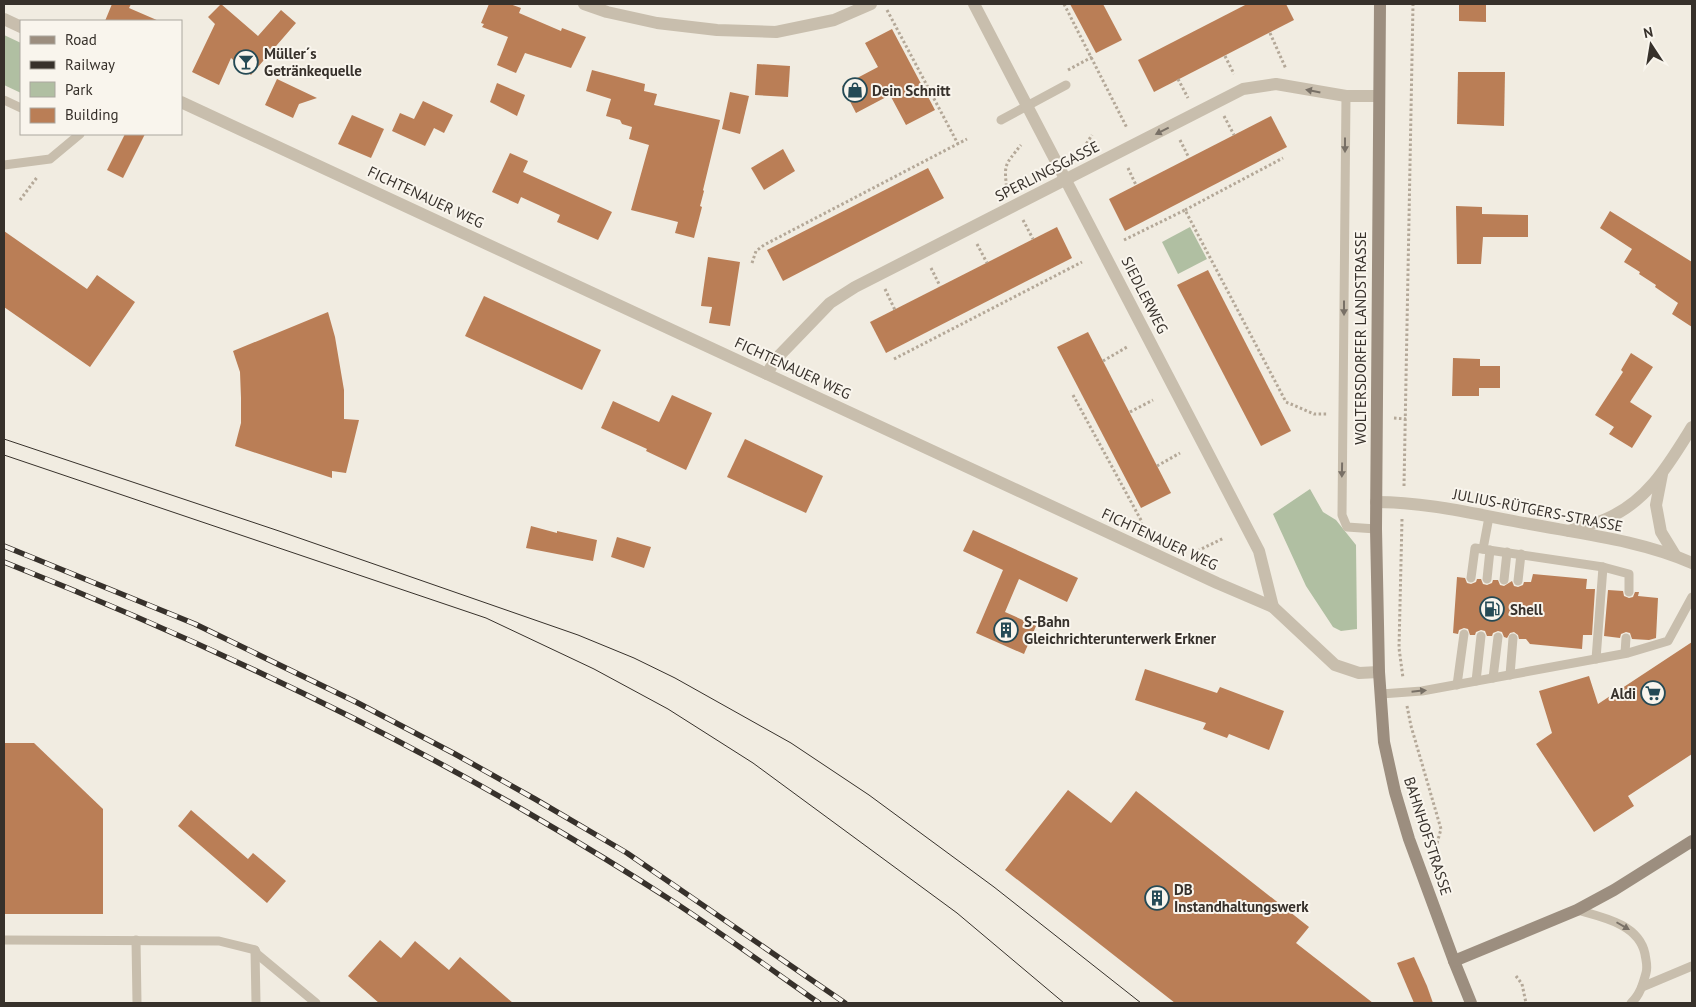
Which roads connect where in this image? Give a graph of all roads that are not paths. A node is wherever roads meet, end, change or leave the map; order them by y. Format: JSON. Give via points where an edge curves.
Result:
{"nodes":[{"id":1,"x":584,"y":4,"type":"edge"},
{"id":2,"x":871,"y":4,"type":"edge"},
{"id":3,"x":974,"y":4,"type":"edge"},
{"id":4,"x":1380,"y":4,"type":"edge"},
{"id":5,"x":4,"y":19,"type":"edge"},
{"id":6,"x":20,"y":27,"type":"edge"},
{"id":7,"x":1066,"y":85,"type":"dead end"},
{"id":8,"x":1346,"y":96,"type":"junction"},
{"id":9,"x":1379,"y":96,"type":"junction"},
{"id":10,"x":4,"y":100,"type":"edge"},
{"id":11,"x":182,"y":102,"type":"edge"},
{"id":12,"x":1028,"y":105,"type":"junction"},
{"id":13,"x":20,"y":108,"type":"edge"},
{"id":14,"x":1001,"y":120,"type":"dead end"},
{"id":15,"x":79,"y":135,"type":"edge"},
{"id":16,"x":4,"y":165,"type":"edge"},
{"id":17,"x":1067,"y":180,"type":"junction"},
{"id":18,"x":766,"y":374,"type":"junction"},
{"id":19,"x":1692,"y":427,"type":"edge"},
{"id":20,"x":1662,"y":474,"type":"junction"},
{"id":21,"x":1376,"y":502,"type":"junction"},
{"id":22,"x":1489,"y":517,"type":"junction"},
{"id":23,"x":1376,"y":529,"type":"junction"},
{"id":24,"x":1566,"y":531,"type":"junction"},
{"id":25,"x":1487,"y":549,"type":"junction"},
{"id":26,"x":1507,"y":552,"type":"junction"},
{"id":27,"x":1521,"y":554,"type":"junction"},
{"id":28,"x":1675,"y":555,"type":"junction"},
{"id":29,"x":1692,"y":563,"type":"edge"},
{"id":30,"x":1603,"y":567,"type":"junction"},
{"id":31,"x":1471,"y":578,"type":"dead end"},
{"id":32,"x":1487,"y":579,"type":"dead end"},
{"id":33,"x":1504,"y":580,"type":"dead end"},
{"id":34,"x":1518,"y":582,"type":"dead end"},
{"id":35,"x":1629,"y":592,"type":"dead end"},
{"id":36,"x":1692,"y":597,"type":"edge"},
{"id":37,"x":1273,"y":607,"type":"junction"},
{"id":38,"x":1464,"y":634,"type":"dead end"},
{"id":39,"x":1481,"y":636,"type":"dead end"},
{"id":40,"x":1498,"y":637,"type":"dead end"},
{"id":41,"x":1513,"y":638,"type":"dead end"},
{"id":42,"x":1626,"y":638,"type":"dead end"},
{"id":43,"x":1625,"y":653,"type":"junction"},
{"id":44,"x":1596,"y":659,"type":"junction"},
{"id":45,"x":1379,"y":672,"type":"junction"},
{"id":46,"x":1510,"y":675,"type":"junction"},
{"id":47,"x":1493,"y":678,"type":"junction"},
{"id":48,"x":1476,"y":681,"type":"junction"},
{"id":49,"x":1457,"y":685,"type":"junction"},
{"id":50,"x":1381,"y":694,"type":"junction"},
{"id":51,"x":1692,"y":841,"type":"edge"},
{"id":52,"x":1577,"y":910,"type":"junction"},
{"id":53,"x":4,"y":940,"type":"edge"},
{"id":54,"x":136,"y":940,"type":"junction"},
{"id":55,"x":255,"y":950,"type":"junction"},
{"id":56,"x":1454,"y":961,"type":"junction"},
{"id":57,"x":1692,"y":966,"type":"edge"},
{"id":58,"x":1642,"y":987,"type":"junction"},
{"id":59,"x":137,"y":1003,"type":"edge"},
{"id":60,"x":256,"y":1003,"type":"edge"},
{"id":61,"x":316,"y":1003,"type":"edge"},
{"id":62,"x":1471,"y":1003,"type":"edge"},
{"id":63,"x":1631,"y":1003,"type":"edge"}],
"edges":[{"from":1,"to":2,"type":"street","via":[[657,23],[776,32],[834,20]]},
{"from":3,"to":12,"type":"street","name":"SIEDLERWEG"},
{"from":4,"to":9,"type":"main road","name":"WOLTERSDORFER LANDSTRASSE"},
{"from":5,"to":6,"type":"street"},
{"from":7,"to":12,"type":"lane"},
{"from":8,"to":9,"type":"street","name":"SPERLINGSGASSE"},
{"from":8,"to":17,"type":"street","name":"SPERLINGSGASSE","one_way":true,"via":[[1276,84],[1243,89]]},
{"from":8,"to":23,"type":"lane","one_way":true,"via":[[1342,515],[1347,527]]},
{"from":9,"to":21,"type":"main road","name":"WOLTERSDORFER LANDSTRASSE"},
{"from":10,"to":13,"type":"lane"},
{"from":11,"to":18,"type":"street","name":"FICHTENAUER WEG"},
{"from":12,"to":14,"type":"lane"},
{"from":12,"to":17,"type":"street","name":"SIEDLERWEG"},
{"from":15,"to":16,"type":"lane","via":[[50,160]]},
{"from":17,"to":18,"type":"street","name":"SPERLINGSGASSE","via":[[855,287],[830,303],[775,360]]},
{"from":17,"to":37,"type":"street","name":"SIEDLERWEG","via":[[1259,551]]},
{"from":18,"to":37,"type":"street","name":"FICHTENAUER WEG"},
{"from":19,"to":20,"type":"street"},
{"from":20,"to":24,"type":"street","via":[[1642,497],[1607,518]]},
{"from":20,"to":28,"type":"street","via":[[1656,505],[1661,532]]},
{"from":21,"to":22,"type":"street","name":"JULIUS-RÜTGERS-STRASSE","via":[[1403,502]]},
{"from":21,"to":23,"type":"main road","name":"WOLTERSDORFER LANDSTRASSE"},
{"from":22,"to":24,"type":"street","name":"JULIUS-RÜTGERS-STRASSE"},
{"from":22,"to":25,"type":"lane"},
{"from":23,"to":45,"type":"main road","name":"WOLTERSDORFER LANDSTRASSE"},
{"from":24,"to":28,"type":"street","name":"JULIUS-RÜTGERS-STRASSE"},
{"from":25,"to":26,"type":"lane"},
{"from":25,"to":31,"type":"lane","via":[[1475,548]]},
{"from":25,"to":32,"type":"lane"},
{"from":26,"to":27,"type":"lane"},
{"from":26,"to":33,"type":"lane"},
{"from":27,"to":30,"type":"lane"},
{"from":27,"to":34,"type":"lane"},
{"from":28,"to":29,"type":"street","name":"JULIUS-RÜTGERS-STRASSE"},
{"from":30,"to":35,"type":"lane","via":[[1629,574]]},
{"from":30,"to":44,"type":"lane"},
{"from":36,"to":43,"type":"lane","via":[[1668,641]]},
{"from":37,"to":45,"type":"street","name":"FICHTENAUER WEG","via":[[1335,666],[1359,673]]},
{"from":38,"to":49,"type":"lane"},
{"from":39,"to":48,"type":"lane"},
{"from":40,"to":47,"type":"lane"},
{"from":41,"to":46,"type":"lane"},
{"from":42,"to":43,"type":"lane"},
{"from":43,"to":44,"type":"lane"},
{"from":44,"to":46,"type":"lane"},
{"from":45,"to":50,"type":"main road","name":"BAHNHOFSTRASSE"},
{"from":46,"to":47,"type":"lane"},
{"from":47,"to":48,"type":"lane"},
{"from":48,"to":49,"type":"lane"},
{"from":50,"to":49,"type":"lane","one_way":true},
{"from":50,"to":56,"type":"main road","name":"BAHNHOFSTRASSE","via":[[1384,742],[1395,792]]},
{"from":51,"to":52,"type":"main road"},
{"from":52,"to":56,"type":"main road"},
{"from":52,"to":58,"type":"lane","one_way":true,"via":[[1610,919],[1633,932],[1643,946],[1648,966]]},
{"from":53,"to":54,"type":"lane"},
{"from":54,"to":55,"type":"lane","via":[[219,941]]},
{"from":54,"to":59,"type":"lane"},
{"from":55,"to":60,"type":"lane"},
{"from":55,"to":61,"type":"lane"},
{"from":56,"to":62,"type":"main road","name":"BAHNHOFSTRASSE"},
{"from":57,"to":58,"type":"lane"},
{"from":58,"to":63,"type":"lane"}]}
